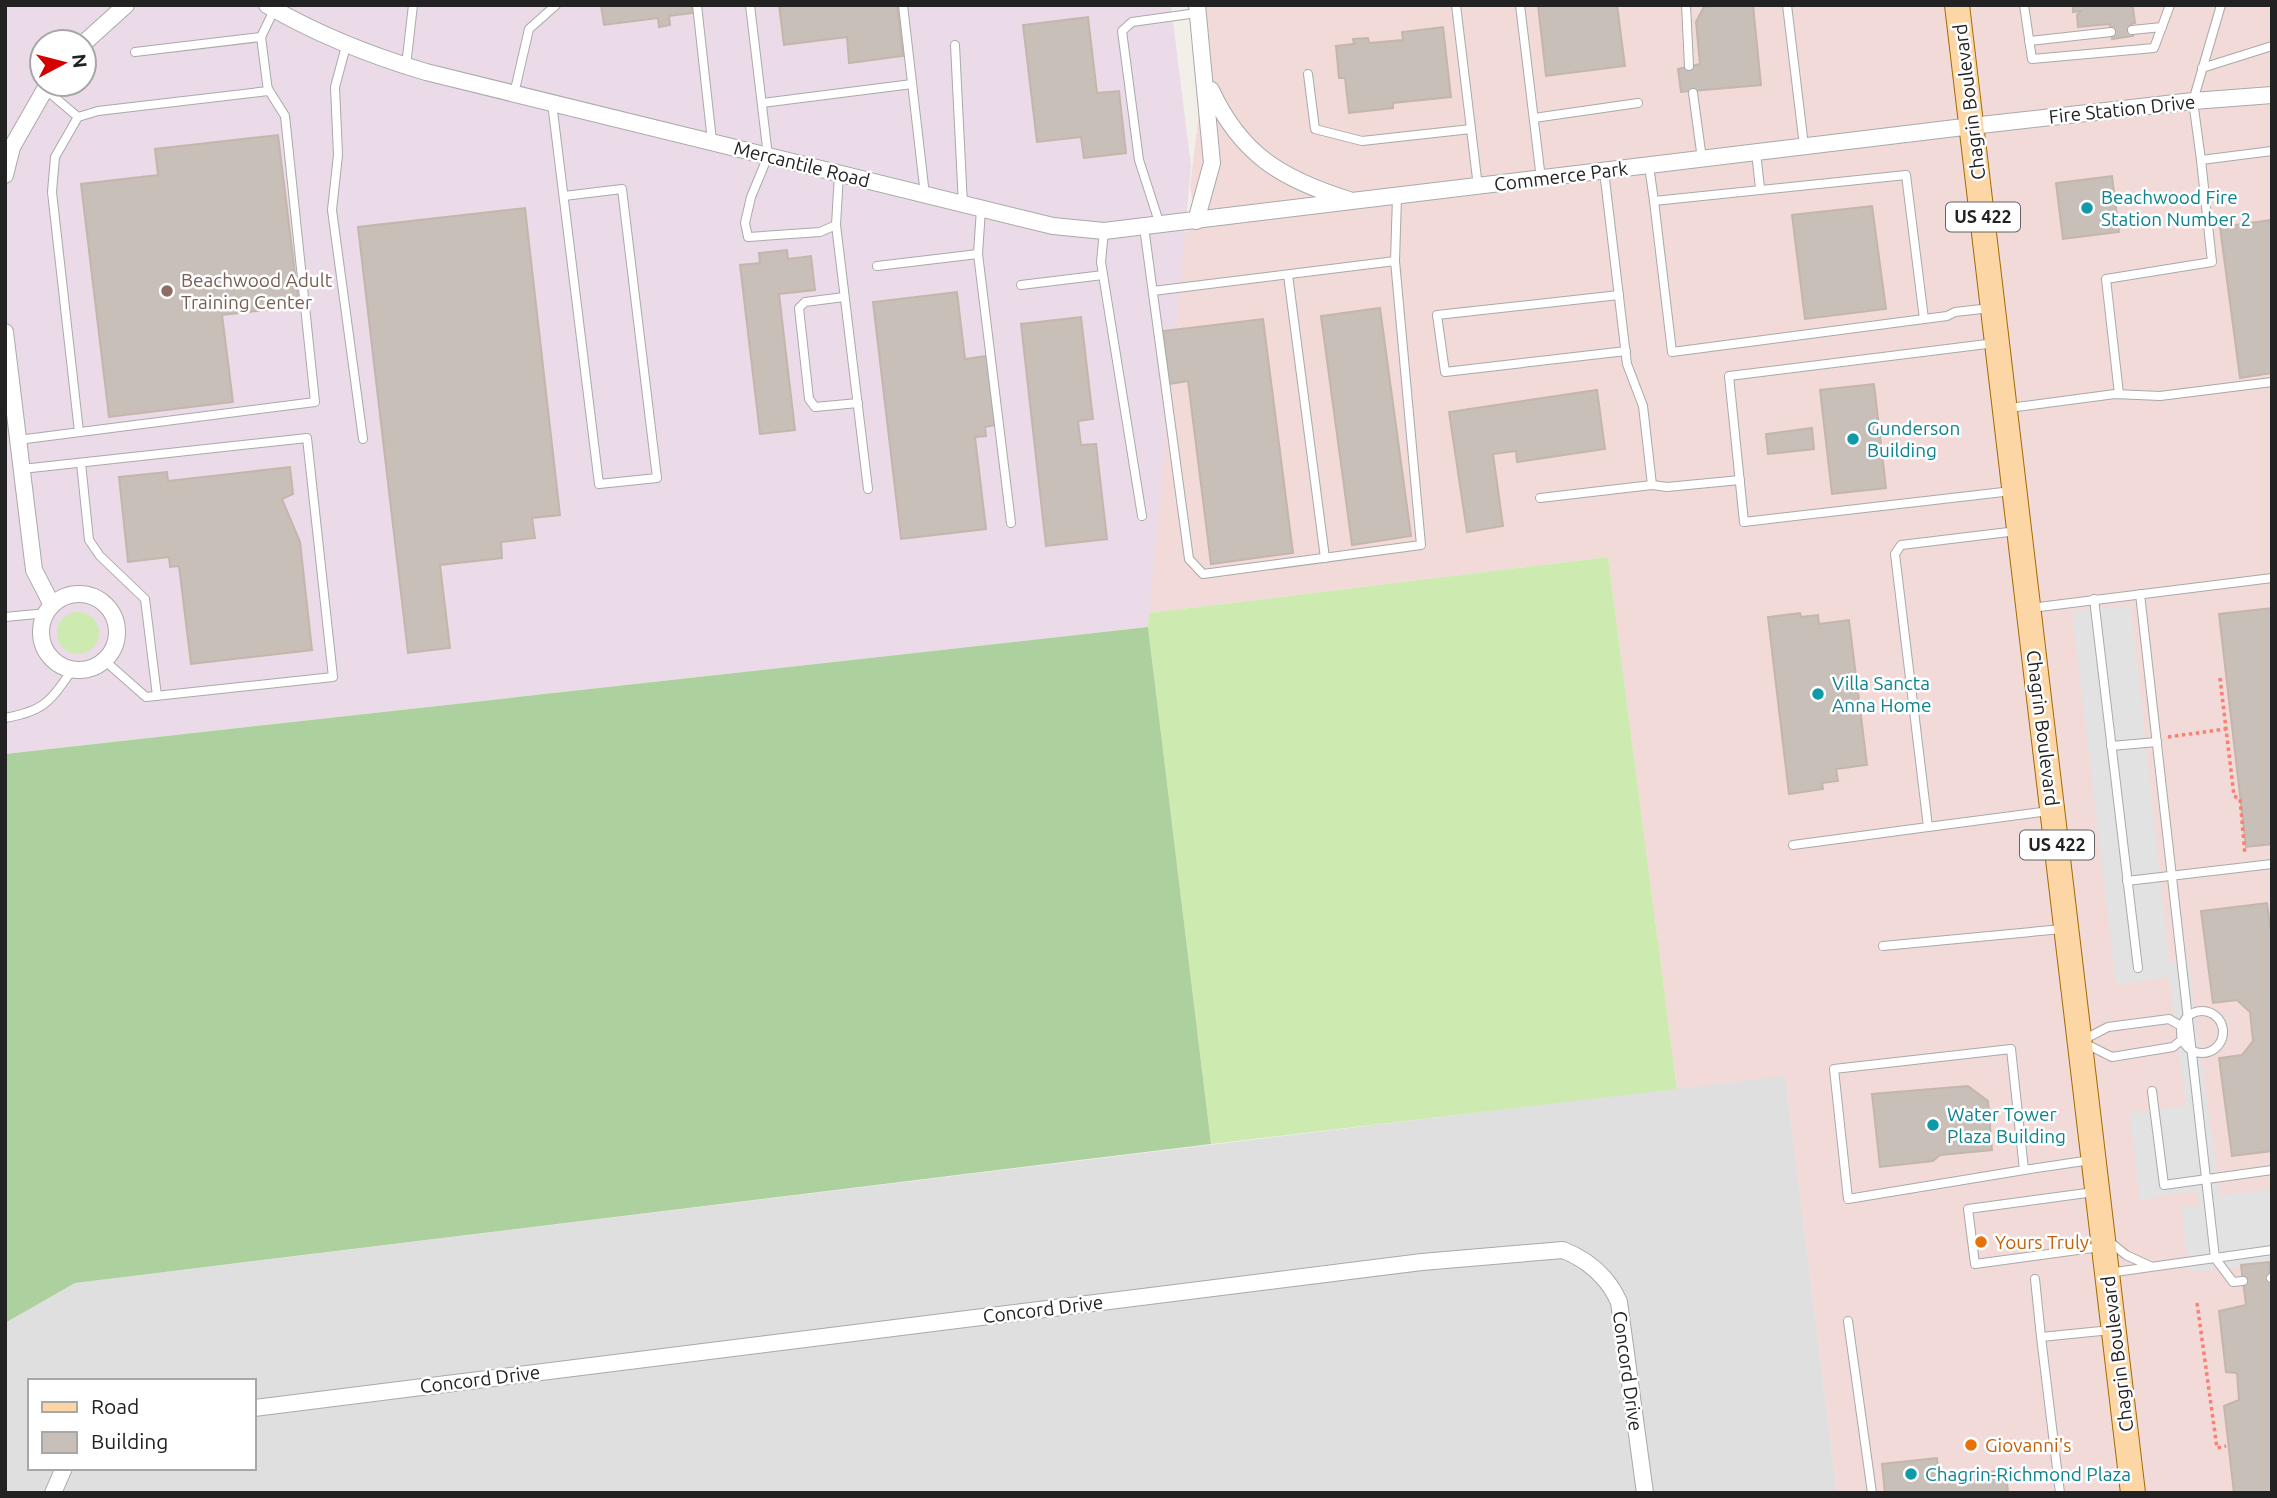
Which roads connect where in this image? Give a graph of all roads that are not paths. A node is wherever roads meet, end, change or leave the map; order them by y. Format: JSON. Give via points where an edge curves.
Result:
{"nodes":[{"id":1,"x":126,"y":5,"type":"edge"},
{"id":2,"x":413,"y":5,"type":"edge"},
{"id":3,"x":556,"y":5,"type":"edge"},
{"id":4,"x":696,"y":5,"type":"edge"},
{"id":5,"x":750,"y":5,"type":"edge"},
{"id":6,"x":903,"y":5,"type":"edge"},
{"id":7,"x":1456,"y":5,"type":"edge"},
{"id":8,"x":1520,"y":5,"type":"edge"},
{"id":9,"x":1686,"y":5,"type":"edge"},
{"id":10,"x":1787,"y":5,"type":"edge"},
{"id":11,"x":1957,"y":5,"type":"edge"},
{"id":12,"x":2024,"y":5,"type":"edge"},
{"id":13,"x":2170,"y":5,"type":"edge"},
{"id":14,"x":2221,"y":5,"type":"edge"},
{"id":15,"x":271,"y":7,"type":"edge"},
{"id":16,"x":1197,"y":9,"type":"edge"},
{"id":17,"x":2162,"y":27,"type":"junction"},
{"id":18,"x":98,"y":30,"type":"edge"},
{"id":19,"x":2133,"y":30,"type":"dead end"},
{"id":20,"x":2111,"y":32,"type":"dead end"},
{"id":21,"x":261,"y":37,"type":"junction"},
{"id":22,"x":2029,"y":41,"type":"junction"},
{"id":23,"x":955,"y":45,"type":"dead end"},
{"id":24,"x":346,"y":46,"type":"junction"},
{"id":25,"x":2272,"y":46,"type":"edge"},
{"id":26,"x":135,"y":52,"type":"dead end"},
{"id":27,"x":406,"y":66,"type":"junction"},
{"id":28,"x":1689,"y":66,"type":"dead end"},
{"id":29,"x":2203,"y":68,"type":"junction"},
{"id":30,"x":1308,"y":74,"type":"dead end"},
{"id":31,"x":1204,"y":75,"type":"junction"},
{"id":32,"x":912,"y":84,"type":"junction"},
{"id":33,"x":268,"y":89,"type":"junction"},
{"id":34,"x":1693,"y":93,"type":"dead end"},
{"id":35,"x":514,"y":94,"type":"junction"},
{"id":36,"x":2272,"y":95,"type":"edge"},
{"id":37,"x":39,"y":98,"type":"edge"},
{"id":38,"x":59,"y":98,"type":"edge"},
{"id":39,"x":2193,"y":101,"type":"junction"},
{"id":40,"x":552,"y":103,"type":"junction"},
{"id":41,"x":762,"y":103,"type":"junction"},
{"id":42,"x":1638,"y":103,"type":"dead end"},
{"id":43,"x":78,"y":117,"type":"junction"},
{"id":44,"x":1534,"y":118,"type":"junction"},
{"id":45,"x":1972,"y":126,"type":"junction"},
{"id":46,"x":1471,"y":129,"type":"junction"},
{"id":47,"x":712,"y":142,"type":"junction"},
{"id":48,"x":9,"y":146,"type":"edge"},
{"id":49,"x":1804,"y":146,"type":"junction"},
{"id":50,"x":2272,"y":151,"type":"edge"},
{"id":51,"x":1756,"y":153,"type":"junction"},
{"id":52,"x":768,"y":156,"type":"junction"},
{"id":53,"x":1702,"y":159,"type":"junction"},
{"id":54,"x":2201,"y":160,"type":"junction"},
{"id":55,"x":1649,"y":166,"type":"junction"},
{"id":56,"x":1604,"y":171,"type":"junction"},
{"id":57,"x":839,"y":174,"type":"junction"},
{"id":58,"x":5,"y":175,"type":"edge"},
{"id":59,"x":1541,"y":179,"type":"junction"},
{"id":60,"x":1478,"y":187,"type":"junction"},
{"id":61,"x":1760,"y":188,"type":"junction"},
{"id":62,"x":925,"y":195,"type":"junction"},
{"id":63,"x":564,"y":196,"type":"junction"},
{"id":64,"x":1397,"y":197,"type":"junction"},
{"id":65,"x":1654,"y":201,"type":"junction"},
{"id":66,"x":1354,"y":202,"type":"junction"},
{"id":67,"x":963,"y":205,"type":"junction"},
{"id":68,"x":981,"y":209,"type":"junction"},
{"id":69,"x":1196,"y":221,"type":"junction"},
{"id":70,"x":836,"y":225,"type":"junction"},
{"id":71,"x":1152,"y":226,"type":"junction"},
{"id":72,"x":1104,"y":231,"type":"junction"},
{"id":73,"x":978,"y":254,"type":"junction"},
{"id":74,"x":1395,"y":261,"type":"junction"},
{"id":75,"x":877,"y":266,"type":"dead end"},
{"id":76,"x":1104,"y":275,"type":"junction"},
{"id":77,"x":1288,"y":275,"type":"junction"},
{"id":78,"x":1021,"y":285,"type":"dead end"},
{"id":79,"x":1153,"y":291,"type":"junction"},
{"id":80,"x":1619,"y":295,"type":"junction"},
{"id":81,"x":845,"y":297,"type":"junction"},
{"id":82,"x":1994,"y":308,"type":"junction"},
{"id":83,"x":1924,"y":319,"type":"junction"},
{"id":84,"x":5,"y":332,"type":"edge"},
{"id":85,"x":1998,"y":342,"type":"junction"},
{"id":86,"x":1626,"y":351,"type":"junction"},
{"id":87,"x":8,"y":373,"type":"edge"},
{"id":88,"x":2272,"y":382,"type":"edge"},
{"id":89,"x":2119,"y":394,"type":"junction"},
{"id":90,"x":858,"y":403,"type":"junction"},
{"id":91,"x":2006,"y":408,"type":"junction"},
{"id":92,"x":79,"y":432,"type":"junction"},
{"id":93,"x":363,"y":439,"type":"dead end"},
{"id":94,"x":18,"y":440,"type":"junction"},
{"id":95,"x":81,"y":463,"type":"junction"},
{"id":96,"x":22,"y":469,"type":"junction"},
{"id":97,"x":1740,"y":480,"type":"junction"},
{"id":98,"x":1652,"y":485,"type":"junction"},
{"id":99,"x":869,"y":489,"type":"dead end"},
{"id":100,"x":2015,"y":491,"type":"junction"},
{"id":101,"x":1541,"y":498,"type":"dead end"},
{"id":102,"x":1142,"y":516,"type":"dead end"},
{"id":103,"x":1011,"y":523,"type":"dead end"},
{"id":104,"x":2020,"y":530,"type":"junction"},
{"id":105,"x":1325,"y":558,"type":"junction"},
{"id":106,"x":2272,"y":578,"type":"edge"},
{"id":107,"x":2140,"y":594,"type":"junction"},
{"id":108,"x":2094,"y":599,"type":"junction"},
{"id":109,"x":2028,"y":608,"type":"junction"},
{"id":110,"x":50,"y":609,"type":"junction"},
{"id":111,"x":5,"y":617,"type":"edge"},
{"id":112,"x":104,"y":660,"type":"junction"},
{"id":113,"x":72,"y":670,"type":"junction"},
{"id":114,"x":157,"y":696,"type":"junction"},
{"id":115,"x":5,"y":719,"type":"edge"},
{"id":116,"x":2160,"y":739,"type":"junction"},
{"id":117,"x":2111,"y":746,"type":"junction"},
{"id":118,"x":2053,"y":811,"type":"junction"},
{"id":119,"x":1928,"y":827,"type":"junction"},
{"id":120,"x":1793,"y":845,"type":"dead end"},
{"id":121,"x":2272,"y":864,"type":"edge"},
{"id":122,"x":2173,"y":876,"type":"junction"},
{"id":123,"x":2127,"y":881,"type":"junction"},
{"id":124,"x":2067,"y":928,"type":"junction"},
{"id":125,"x":1883,"y":946,"type":"dead end"},
{"id":126,"x":2138,"y":968,"type":"dead end"},
{"id":127,"x":2189,"y":1015,"type":"junction"},
{"id":128,"x":2181,"y":1027,"type":"junction"},
{"id":129,"x":2190,"y":1032,"type":"junction"},
{"id":130,"x":2182,"y":1040,"type":"junction"},
{"id":131,"x":2080,"y":1042,"type":"junction"},
{"id":132,"x":2192,"y":1050,"type":"junction"},
{"id":133,"x":2152,"y":1091,"type":"dead end"},
{"id":134,"x":2094,"y":1160,"type":"junction"},
{"id":135,"x":2024,"y":1170,"type":"junction"},
{"id":136,"x":2272,"y":1171,"type":"edge"},
{"id":137,"x":2205,"y":1180,"type":"junction"},
{"id":138,"x":2097,"y":1191,"type":"junction"},
{"id":139,"x":2103,"y":1242,"type":"junction"},
{"id":140,"x":2272,"y":1250,"type":"edge"},
{"id":141,"x":2214,"y":1258,"type":"junction"},
{"id":142,"x":2160,"y":1266,"type":"junction"},
{"id":143,"x":2107,"y":1273,"type":"junction"},
{"id":144,"x":2035,"y":1279,"type":"dead end"},
{"id":145,"x":2243,"y":1281,"type":"dead end"},
{"id":146,"x":1848,"y":1321,"type":"dead end"},
{"id":147,"x":2114,"y":1329,"type":"junction"},
{"id":148,"x":2041,"y":1336,"type":"junction"},
{"id":149,"x":256,"y":1408,"type":"edge"},
{"id":150,"x":63,"y":1470,"type":"edge"},
{"id":151,"x":53,"y":1493,"type":"edge"},
{"id":152,"x":1645,"y":1493,"type":"edge"},
{"id":153,"x":1872,"y":1493,"type":"edge"},
{"id":154,"x":2060,"y":1493,"type":"edge"},
{"id":155,"x":2133,"y":1493,"type":"edge"}],
"edges":[{"from":1,"to":18,"type":"street"},
{"from":2,"to":27,"type":"lane"},
{"from":3,"to":35,"type":"lane","via":[[529,30]]},
{"from":4,"to":47,"type":"lane"},
{"from":5,"to":41,"type":"lane"},
{"from":6,"to":32,"type":"lane"},
{"from":7,"to":46,"type":"lane"},
{"from":8,"to":44,"type":"lane"},
{"from":9,"to":28,"type":"lane"},
{"from":10,"to":49,"type":"lane"},
{"from":11,"to":45,"type":"main road","name":"Chagrin Boulevard","number":"US 422"},
{"from":12,"to":22,"type":"lane"},
{"from":13,"to":17,"type":"lane"},
{"from":14,"to":29,"type":"lane"},
{"from":15,"to":21,"type":"lane"},
{"from":15,"to":24,"type":"street","name":"Mercantile Road"},
{"from":16,"to":31,"type":"street","name":"Commerce Park"},
{"from":16,"to":71,"type":"lane","via":[[1132,22],[1122,31]]},
{"from":17,"to":19,"type":"lane"},
{"from":17,"to":22,"type":"lane","via":[[2154,48],[2032,59]]},
{"from":20,"to":22,"type":"lane"},
{"from":21,"to":26,"type":"lane"},
{"from":21,"to":33,"type":"lane"},
{"from":23,"to":67,"type":"lane"},
{"from":24,"to":27,"type":"street","name":"Mercantile Road"},
{"from":24,"to":93,"type":"lane","via":[[335,87],[338,155],[332,210]]},
{"from":25,"to":29,"type":"lane"},
{"from":27,"to":35,"type":"street","name":"Mercantile Road"},
{"from":29,"to":39,"type":"lane"},
{"from":30,"to":46,"type":"lane","via":[[1315,129],[1363,141]]},
{"from":31,"to":66,"type":"street","name":"Commerce Park","via":[[1222,114],[1265,162],[1290,179]]},
{"from":31,"to":69,"type":"street","name":"Commerce Park","via":[[1212,163]]},
{"from":32,"to":41,"type":"lane"},
{"from":32,"to":62,"type":"lane"},
{"from":33,"to":43,"type":"lane"},
{"from":33,"to":92,"type":"lane","via":[[285,116],[315,402]]},
{"from":34,"to":53,"type":"lane"},
{"from":35,"to":40,"type":"street","name":"Mercantile Road"},
{"from":36,"to":39,"type":"street","name":"Fire Station Drive"},
{"from":37,"to":48,"type":"street"},
{"from":38,"to":43,"type":"lane"},
{"from":39,"to":45,"type":"street","name":"Fire Station Drive"},
{"from":39,"to":54,"type":"lane"},
{"from":40,"to":47,"type":"street","name":"Mercantile Road"},
{"from":40,"to":63,"type":"lane"},
{"from":41,"to":52,"type":"lane"},
{"from":42,"to":44,"type":"lane"},
{"from":43,"to":92,"type":"lane","via":[[55,157],[52,192]]},
{"from":44,"to":59,"type":"lane"},
{"from":45,"to":49,"type":"street","name":"Commerce Park"},
{"from":45,"to":82,"type":"main road","name":"Chagrin Boulevard","number":"US 422"},
{"from":46,"to":60,"type":"lane"},
{"from":47,"to":52,"type":"street","name":"Mercantile Road"},
{"from":48,"to":58,"type":"street"},
{"from":49,"to":51,"type":"street","name":"Commerce Park"},
{"from":50,"to":54,"type":"lane"},
{"from":51,"to":53,"type":"street","name":"Commerce Park"},
{"from":51,"to":61,"type":"lane"},
{"from":52,"to":57,"type":"street","name":"Mercantile Road"},
{"from":52,"to":70,"type":"lane","via":[[751,197],[745,223],[748,237],[820,232]]},
{"from":53,"to":55,"type":"street","name":"Commerce Park"},
{"from":54,"to":89,"type":"lane","via":[[2212,262],[2106,279]]},
{"from":55,"to":56,"type":"street","name":"Commerce Park"},
{"from":55,"to":65,"type":"lane"},
{"from":56,"to":59,"type":"street","name":"Commerce Park"},
{"from":56,"to":80,"type":"lane"},
{"from":57,"to":62,"type":"street","name":"Mercantile Road"},
{"from":57,"to":70,"type":"lane"},
{"from":59,"to":60,"type":"street","name":"Commerce Park"},
{"from":60,"to":64,"type":"street","name":"Commerce Park"},
{"from":61,"to":65,"type":"lane"},
{"from":61,"to":83,"type":"lane","via":[[1906,175]]},
{"from":62,"to":67,"type":"street","name":"Mercantile Road"},
{"from":63,"to":63,"type":"lane","via":[[598,484],[657,478],[622,189]]},
{"from":64,"to":66,"type":"street","name":"Commerce Park"},
{"from":64,"to":74,"type":"lane"},
{"from":65,"to":83,"type":"lane","via":[[1672,352]]},
{"from":66,"to":69,"type":"street","name":"Mercantile Road"},
{"from":67,"to":68,"type":"street","name":"Mercantile Road"},
{"from":68,"to":72,"type":"street","name":"Mercantile Road","via":[[1053,226]]},
{"from":68,"to":73,"type":"lane"},
{"from":69,"to":71,"type":"street","name":"Mercantile Road"},
{"from":70,"to":81,"type":"lane"},
{"from":71,"to":72,"type":"street","name":"Mercantile Road"},
{"from":71,"to":79,"type":"lane"},
{"from":72,"to":76,"type":"lane"},
{"from":73,"to":75,"type":"lane"},
{"from":73,"to":103,"type":"lane"},
{"from":74,"to":77,"type":"lane"},
{"from":74,"to":105,"type":"lane","via":[[1421,545]]},
{"from":76,"to":78,"type":"lane"},
{"from":76,"to":102,"type":"lane"},
{"from":77,"to":79,"type":"lane"},
{"from":77,"to":105,"type":"lane"},
{"from":79,"to":105,"type":"lane","via":[[1189,559],[1203,574]]},
{"from":80,"to":86,"type":"lane"},
{"from":80,"to":86,"type":"lane","via":[[1437,314],[1445,372]]},
{"from":81,"to":90,"type":"lane"},
{"from":81,"to":90,"type":"lane","via":[[805,302],[799,308],[809,399],[815,407]]},
{"from":82,"to":83,"type":"lane"},
{"from":82,"to":85,"type":"main road","name":"Chagrin Boulevard","number":"US 422"},
{"from":84,"to":87,"type":"street"},
{"from":85,"to":91,"type":"main road","name":"Chagrin Boulevard","number":"US 422"},
{"from":85,"to":97,"type":"lane","via":[[1729,376]]},
{"from":86,"to":98,"type":"lane","via":[[1643,406]]},
{"from":87,"to":94,"type":"street"},
{"from":88,"to":89,"type":"lane","via":[[2160,396]]},
{"from":89,"to":91,"type":"lane"},
{"from":90,"to":99,"type":"lane"},
{"from":91,"to":100,"type":"main road","name":"Chagrin Boulevard","number":"US 422"},
{"from":92,"to":94,"type":"lane"},
{"from":94,"to":96,"type":"street"},
{"from":95,"to":96,"type":"lane"},
{"from":95,"to":114,"type":"lane","via":[[89,540],[145,599]]},
{"from":95,"to":114,"type":"lane","via":[[307,438],[332,677]]},
{"from":96,"to":110,"type":"street","via":[[34,570]]},
{"from":97,"to":98,"type":"lane"},
{"from":97,"to":100,"type":"lane","via":[[1744,522]]},
{"from":98,"to":101,"type":"lane"},
{"from":100,"to":104,"type":"main road","name":"Chagrin Boulevard","number":"US 422"},
{"from":104,"to":109,"type":"main road","name":"Chagrin Boulevard","number":"US 422"},
{"from":104,"to":119,"type":"lane","via":[[1901,545],[1895,554]]},
{"from":106,"to":107,"type":"lane"},
{"from":107,"to":108,"type":"lane"},
{"from":107,"to":116,"type":"lane"},
{"from":108,"to":109,"type":"lane"},
{"from":108,"to":117,"type":"lane"},
{"from":109,"to":118,"type":"main road","name":"Chagrin Boulevard","number":"US 422"},
{"from":110,"to":111,"type":"lane"},
{"from":110,"to":112,"type":"street","via":[[66,596],[82,594],[97,598],[110,609],[117,624],[117,640]]},
{"from":110,"to":113,"type":"street","via":[[41,634],[45,649],[60,666]]},
{"from":112,"to":113,"type":"street"},
{"from":112,"to":114,"type":"lane","via":[[146,697]]},
{"from":113,"to":115,"type":"lane","via":[[52,700],[33,713]]},
{"from":116,"to":117,"type":"lane"},
{"from":116,"to":122,"type":"lane"},
{"from":117,"to":123,"type":"lane"},
{"from":118,"to":119,"type":"lane"},
{"from":118,"to":124,"type":"main road","name":"Chagrin Boulevard","number":"US 422"},
{"from":119,"to":120,"type":"lane"},
{"from":121,"to":122,"type":"lane"},
{"from":122,"to":123,"type":"lane"},
{"from":122,"to":127,"type":"lane"},
{"from":123,"to":126,"type":"lane"},
{"from":124,"to":125,"type":"lane"},
{"from":124,"to":131,"type":"main road","name":"Chagrin Boulevard","number":"US 422"},
{"from":127,"to":128,"type":"lane"},
{"from":127,"to":129,"type":"lane"},
{"from":127,"to":132,"type":"lane","via":[[2208,1012],[2222,1026],[2217,1046],[2205,1052]]},
{"from":128,"to":129,"type":"lane"},
{"from":128,"to":130,"type":"lane"},
{"from":128,"to":131,"type":"lane","via":[[2169,1019],[2108,1027]]},
{"from":129,"to":130,"type":"lane"},
{"from":129,"to":132,"type":"lane"},
{"from":130,"to":131,"type":"lane","via":[[2173,1047],[2112,1057]]},
{"from":130,"to":132,"type":"lane"},
{"from":131,"to":134,"type":"main road","name":"Chagrin Boulevard","number":"US 422"},
{"from":132,"to":137,"type":"lane"},
{"from":133,"to":137,"type":"lane","via":[[2164,1185]]},
{"from":134,"to":135,"type":"lane"},
{"from":134,"to":138,"type":"main road","name":"Chagrin Boulevard","number":"US 422"},
{"from":135,"to":135,"type":"lane","via":[[1849,1199],[1834,1069],[2011,1049]]},
{"from":136,"to":137,"type":"lane"},
{"from":137,"to":141,"type":"lane"},
{"from":138,"to":139,"type":"main road","name":"Chagrin Boulevard","number":"US 422"},
{"from":138,"to":139,"type":"lane","via":[[1968,1209],[1975,1264]]},
{"from":139,"to":142,"type":"lane","via":[[2141,1263]]},
{"from":139,"to":143,"type":"main road","name":"Chagrin Boulevard","number":"US 422"},
{"from":140,"to":141,"type":"lane"},
{"from":141,"to":142,"type":"lane"},
{"from":141,"to":145,"type":"lane","via":[[2233,1282]]},
{"from":142,"to":143,"type":"lane"},
{"from":143,"to":147,"type":"main road","name":"Chagrin Boulevard","number":"US 422"},
{"from":144,"to":148,"type":"lane"},
{"from":146,"to":153,"type":"lane"},
{"from":147,"to":148,"type":"lane"},
{"from":147,"to":155,"type":"main road","name":"Chagrin Boulevard","number":"US 422"},
{"from":148,"to":154,"type":"lane"},
{"from":149,"to":152,"type":"street","name":"Concord Drive","via":[[1409,1264],[1563,1251],[1590,1265],[1612,1287],[1619,1302]]},
{"from":150,"to":151,"type":"street"}]}
